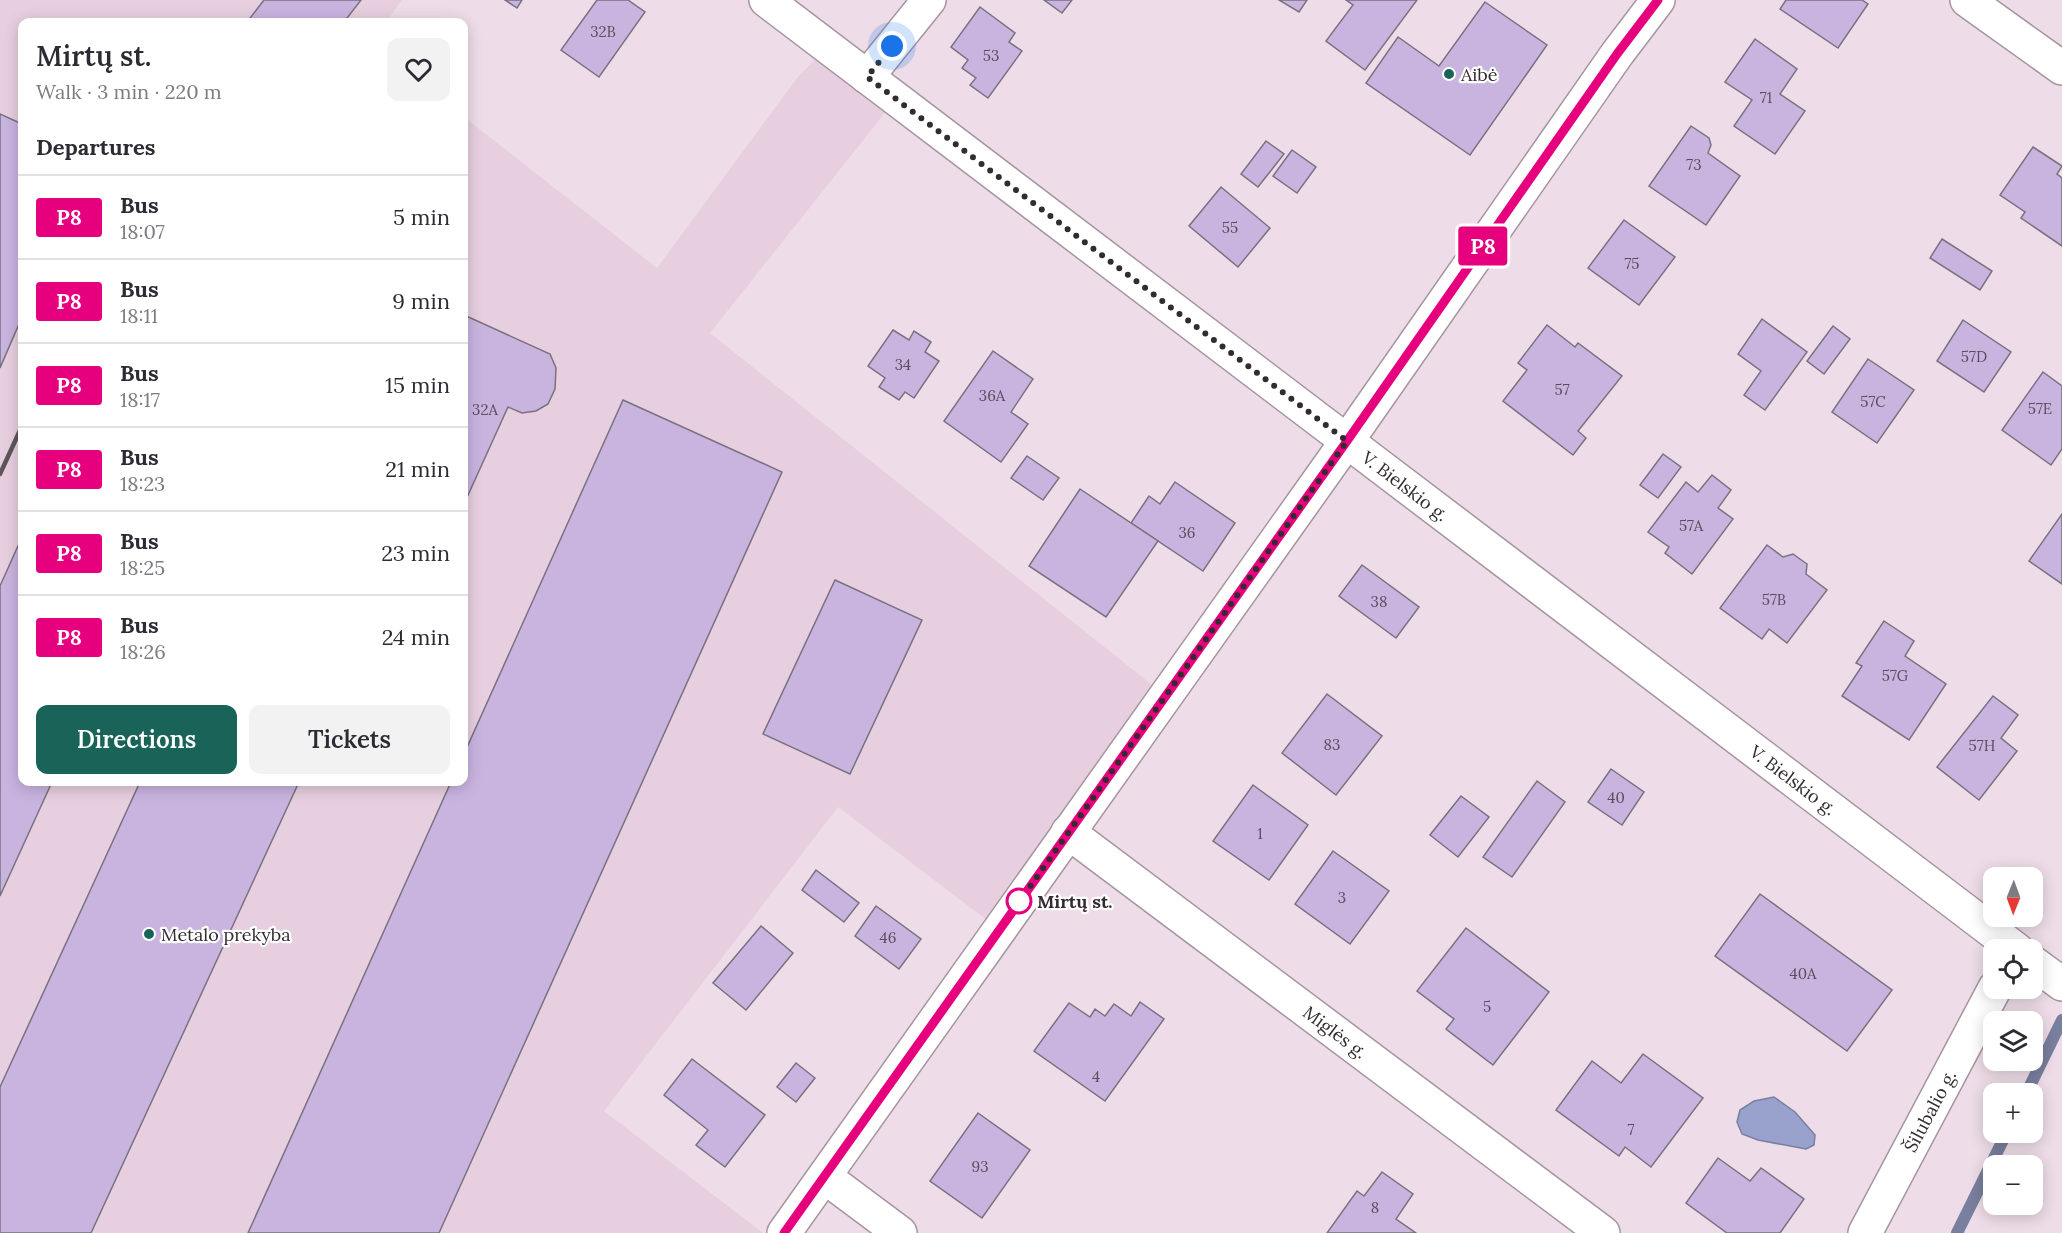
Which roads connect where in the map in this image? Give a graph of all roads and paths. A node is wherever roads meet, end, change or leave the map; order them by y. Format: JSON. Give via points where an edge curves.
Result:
{"nodes":[{"id":1,"x":766,"y":0,"type":"edge"},
{"id":2,"x":929,"y":0,"type":"edge"},
{"id":3,"x":1658,"y":0,"type":"edge"},
{"id":4,"x":1967,"y":0,"type":"edge"},
{"id":5,"x":2062,"y":68,"type":"edge"},
{"id":6,"x":867,"y":77,"type":"junction"},
{"id":7,"x":1347,"y":441,"type":"junction"},
{"id":8,"x":1068,"y":832,"type":"junction"},
{"id":9,"x":2003,"y":939,"type":"edge"},
{"id":10,"x":1989,"y":999,"type":"edge"},
{"id":11,"x":825,"y":1177,"type":"junction"},
{"id":12,"x":784,"y":1233,"type":"edge"},
{"id":13,"x":900,"y":1233,"type":"edge"},
{"id":14,"x":1602,"y":1233,"type":"edge"},
{"id":15,"x":1865,"y":1233,"type":"edge"}],
"edges":[{"from":1,"to":6,"type":"street","name":"V. Bielskio g."},
{"from":2,"to":6,"type":"street"},
{"from":3,"to":7,"type":"street"},
{"from":4,"to":5,"type":"street"},
{"from":6,"to":7,"type":"street","name":"V. Bielskio g."},
{"from":7,"to":8,"type":"street"},
{"from":7,"to":9,"type":"street","name":"V. Bielskio g."},
{"from":8,"to":11,"type":"street"},
{"from":8,"to":14,"type":"street","name":"Miglės g."},
{"from":10,"to":15,"type":"street","name":"Šilubalio g."},
{"from":11,"to":12,"type":"street"},
{"from":11,"to":13,"type":"street"}]}
